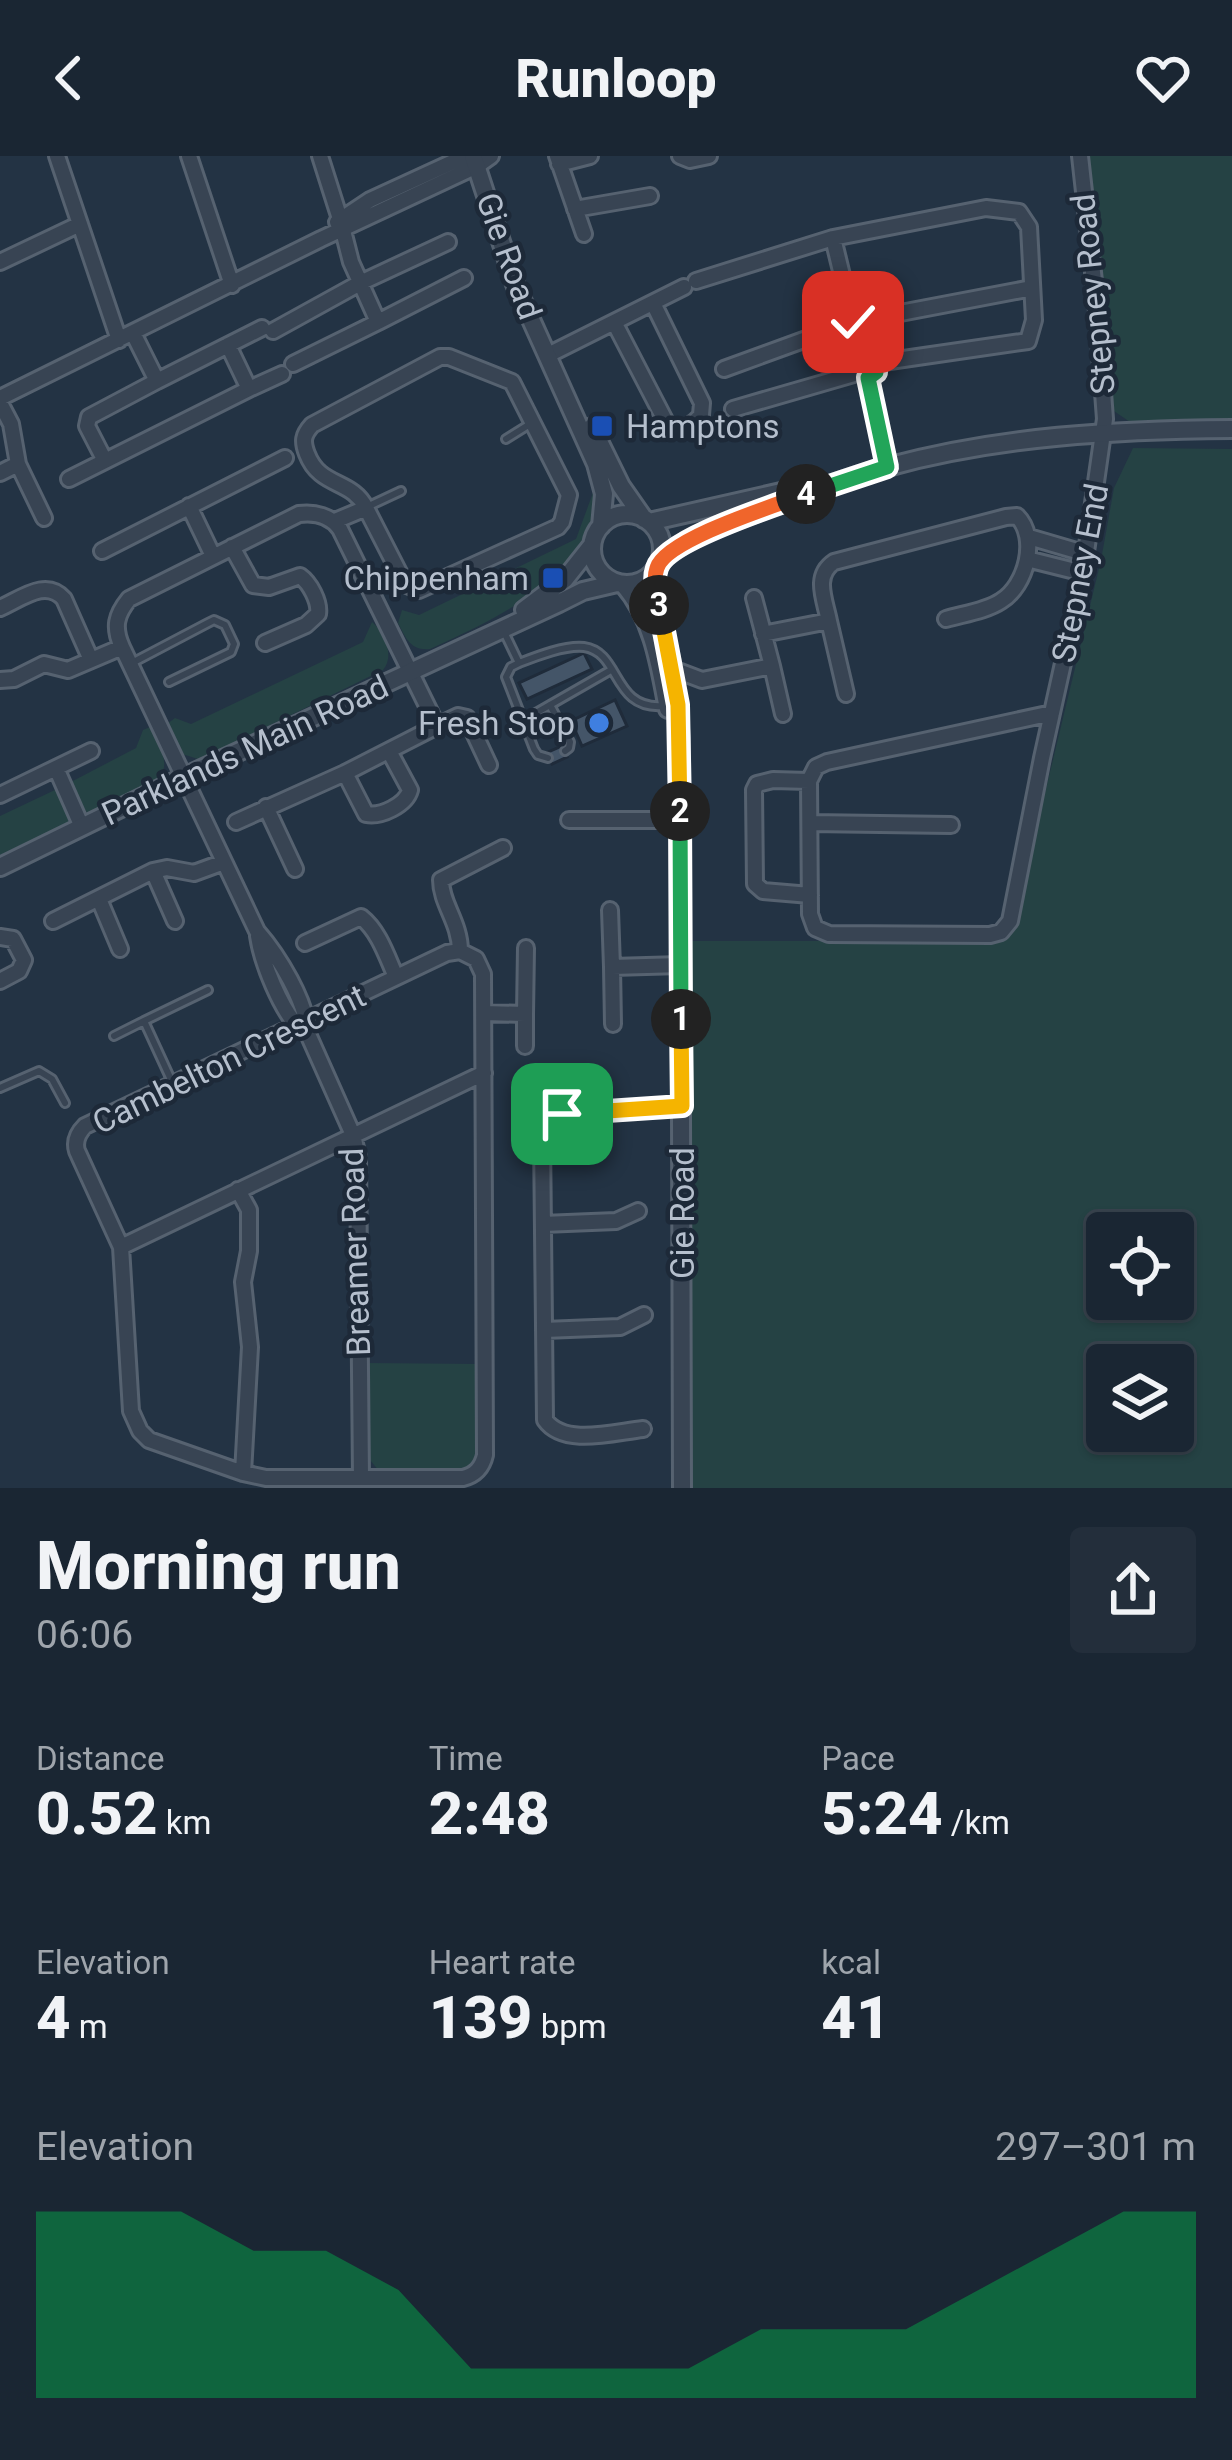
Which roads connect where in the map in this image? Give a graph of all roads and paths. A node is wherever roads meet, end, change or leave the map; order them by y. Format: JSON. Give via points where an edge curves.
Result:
{"nodes":[{"id":1,"x":57,"y":156,"type":"edge"},
{"id":2,"x":189,"y":156,"type":"edge"},
{"id":3,"x":320,"y":156,"type":"edge"},
{"id":4,"x":590,"y":156,"type":"edge"},
{"id":5,"x":680,"y":156,"type":"edge"},
{"id":6,"x":709,"y":156,"type":"edge"},
{"id":7,"x":1079,"y":156,"type":"edge"},
{"id":8,"x":477,"y":159,"type":"edge"},
{"id":9,"x":558,"y":160,"type":"edge"},
{"id":10,"x":650,"y":196,"type":"dead end"},
{"id":11,"x":575,"y":209,"type":"junction"},
{"id":12,"x":80,"y":224,"type":"junction"},
{"id":13,"x":341,"y":225,"type":"junction"},
{"id":14,"x":584,"y":234,"type":"dead end"},
{"id":15,"x":833,"y":238,"type":"junction"},
{"id":16,"x":448,"y":242,"type":"dead end"},
{"id":17,"x":0,"y":262,"type":"edge"},
{"id":18,"x":464,"y":278,"type":"dead end"},
{"id":19,"x":360,"y":283,"type":"junction"},
{"id":20,"x":232,"y":285,"type":"junction"},
{"id":21,"x":1032,"y":288,"type":"junction"},
{"id":22,"x":653,"y":303,"type":"junction"},
{"id":23,"x":378,"y":322,"type":"junction"},
{"id":24,"x":614,"y":322,"type":"junction"},
{"id":25,"x":853,"y":322,"type":"junction"},
{"id":26,"x":126,"y":336,"type":"junction"},
{"id":27,"x":228,"y":345,"type":"junction"},
{"id":28,"x":861,"y":354,"type":"junction"},
{"id":29,"x":548,"y":355,"type":"junction"},
{"id":30,"x":876,"y":362,"type":"junction"},
{"id":31,"x":724,"y":369,"type":"dead end"},
{"id":32,"x":861,"y":376,"type":"junction"},
{"id":33,"x":157,"y":381,"type":"junction"},
{"id":34,"x":249,"y":389,"type":"junction"},
{"id":35,"x":0,"y":400,"type":"edge"},
{"id":36,"x":733,"y":410,"type":"dead end"},
{"id":37,"x":533,"y":422,"type":"junction"},
{"id":38,"x":1232,"y":428,"type":"edge"},
{"id":39,"x":1102,"y":432,"type":"junction"},
{"id":40,"x":506,"y":439,"type":"dead end"},
{"id":41,"x":285,"y":458,"type":"dead end"},
{"id":42,"x":105,"y":461,"type":"junction"},
{"id":43,"x":18,"y":464,"type":"junction"},
{"id":44,"x":887,"y":467,"type":"junction"},
{"id":45,"x":0,"y":473,"type":"edge"},
{"id":46,"x":69,"y":479,"type":"dead end"},
{"id":47,"x":830,"y":484,"type":"junction"},
{"id":48,"x":401,"y":491,"type":"dead end"},
{"id":49,"x":189,"y":506,"type":"junction"},
{"id":50,"x":366,"y":508,"type":"junction"},
{"id":51,"x":44,"y":518,"type":"dead end"},
{"id":52,"x":646,"y":520,"type":"junction"},
{"id":53,"x":334,"y":521,"type":"junction"},
{"id":54,"x":597,"y":535,"type":"junction"},
{"id":55,"x":1029,"y":536,"type":"junction"},
{"id":56,"x":232,"y":547,"type":"junction"},
{"id":57,"x":102,"y":551,"type":"dead end"},
{"id":58,"x":1087,"y":554,"type":"junction"},
{"id":59,"x":214,"y":556,"type":"junction"},
{"id":60,"x":1027,"y":559,"type":"junction"},
{"id":61,"x":658,"y":565,"type":"junction"},
{"id":62,"x":1083,"y":573,"type":"junction"},
{"id":63,"x":620,"y":583,"type":"junction"},
{"id":64,"x":754,"y":598,"type":"dead end"},
{"id":65,"x":0,"y":608,"type":"edge"},
{"id":66,"x":946,"y":619,"type":"dead end"},
{"id":67,"x":829,"y":621,"type":"junction"},
{"id":68,"x":498,"y":629,"type":"junction"},
{"id":69,"x":764,"y":634,"type":"junction"},
{"id":70,"x":266,"y":643,"type":"dead end"},
{"id":71,"x":122,"y":647,"type":"junction"},
{"id":72,"x":91,"y":660,"type":"junction"},
{"id":73,"x":519,"y":663,"type":"junction"},
{"id":74,"x":130,"y":664,"type":"junction"},
{"id":75,"x":772,"y":666,"type":"junction"},
{"id":76,"x":673,"y":669,"type":"junction"},
{"id":77,"x":611,"y":670,"type":"junction"},
{"id":78,"x":412,"y":671,"type":"junction"},
{"id":79,"x":0,"y":680,"type":"edge"},
{"id":80,"x":702,"y":680,"type":"junction"},
{"id":81,"x":169,"y":682,"type":"dead end"},
{"id":82,"x":846,"y":694,"type":"dead end"},
{"id":83,"x":672,"y":704,"type":"junction"},
{"id":84,"x":550,"y":705,"type":"junction"},
{"id":85,"x":1052,"y":712,"type":"junction"},
{"id":86,"x":783,"y":714,"type":"dead end"},
{"id":87,"x":522,"y":721,"type":"junction"},
{"id":88,"x":437,"y":726,"type":"junction"},
{"id":89,"x":91,"y":751,"type":"dead end"},
{"id":90,"x":388,"y":751,"type":"junction"},
{"id":91,"x":565,"y":752,"type":"dead end"},
{"id":92,"x":548,"y":758,"type":"dead end"},
{"id":93,"x":488,"y":765,"type":"dead end"},
{"id":94,"x":56,"y":768,"type":"junction"},
{"id":95,"x":345,"y":773,"type":"junction"},
{"id":96,"x":184,"y":777,"type":"junction"},
{"id":97,"x":809,"y":781,"type":"junction"},
{"id":98,"x":0,"y":795,"type":"edge"},
{"id":99,"x":266,"y":807,"type":"junction"},
{"id":100,"x":569,"y":820,"type":"dead end"},
{"id":101,"x":680,"y":820,"type":"junction"},
{"id":102,"x":236,"y":822,"type":"dead end"},
{"id":103,"x":810,"y":823,"type":"junction"},
{"id":104,"x":951,"y":825,"type":"dead end"},
{"id":105,"x":82,"y":827,"type":"junction"},
{"id":106,"x":503,"y":848,"type":"dead end"},
{"id":107,"x":224,"y":862,"type":"junction"},
{"id":108,"x":0,"y":867,"type":"edge"},
{"id":109,"x":295,"y":869,"type":"dead end"},
{"id":110,"x":153,"y":871,"type":"junction"},
{"id":111,"x":810,"y":895,"type":"junction"},
{"id":112,"x":99,"y":899,"type":"junction"},
{"id":113,"x":610,"y":910,"type":"dead end"},
{"id":114,"x":53,"y":921,"type":"dead end"},
{"id":115,"x":175,"y":921,"type":"dead end"},
{"id":116,"x":0,"y":937,"type":"edge"},
{"id":117,"x":304,"y":943,"type":"dead end"},
{"id":118,"x":526,"y":948,"type":"dead end"},
{"id":119,"x":120,"y":949,"type":"dead end"},
{"id":120,"x":460,"y":951,"type":"junction"},
{"id":121,"x":681,"y":965,"type":"junction"},
{"id":122,"x":612,"y":967,"type":"junction"},
{"id":123,"x":397,"y":977,"type":"junction"},
{"id":124,"x":0,"y":981,"type":"edge"},
{"id":125,"x":208,"y":990,"type":"dead end"},
{"id":126,"x":484,"y":1013,"type":"junction"},
{"id":127,"x":525,"y":1014,"type":"junction"},
{"id":128,"x":144,"y":1021,"type":"junction"},
{"id":129,"x":613,"y":1024,"type":"dead end"},
{"id":130,"x":303,"y":1027,"type":"junction"},
{"id":131,"x":114,"y":1036,"type":"dead end"},
{"id":132,"x":525,"y":1046,"type":"dead end"},
{"id":133,"x":484,"y":1072,"type":"junction"},
{"id":134,"x":173,"y":1084,"type":"junction"},
{"id":135,"x":0,"y":1088,"type":"edge"},
{"id":136,"x":65,"y":1103,"type":"dead end"},
{"id":137,"x":682,"y":1111,"type":"junction"},
{"id":138,"x":353,"y":1136,"type":"junction"},
{"id":139,"x":238,"y":1190,"type":"junction"},
{"id":140,"x":638,"y":1211,"type":"dead end"},
{"id":141,"x":543,"y":1224,"type":"junction"},
{"id":142,"x":121,"y":1247,"type":"junction"},
{"id":143,"x":644,"y":1315,"type":"dead end"},
{"id":144,"x":544,"y":1330,"type":"junction"},
{"id":145,"x":643,"y":1429,"type":"dead end"},
{"id":146,"x":243,"y":1474,"type":"junction"},
{"id":147,"x":361,"y":1478,"type":"junction"},
{"id":148,"x":682,"y":1488,"type":"edge"}],
"edges":[{"from":1,"to":12,"type":"street"},
{"from":2,"to":20,"type":"street"},
{"from":3,"to":13,"type":"street"},
{"from":4,"to":9,"type":"street"},
{"from":5,"to":6,"type":"street"},
{"from":7,"to":39,"type":"street","name":"Stepney Road"},
{"from":8,"to":13,"type":"street"},
{"from":8,"to":29,"type":"street","name":"Gie Road","via":[[515,284]]},
{"from":9,"to":11,"type":"street"},
{"from":10,"to":11,"type":"street"},
{"from":11,"to":14,"type":"street"},
{"from":12,"to":17,"type":"street"},
{"from":12,"to":26,"type":"street"},
{"from":13,"to":19,"type":"street"},
{"from":13,"to":20,"type":"street"},
{"from":15,"to":21,"type":"street","via":[[986,208],[1019,212],[1029,227]]},
{"from":15,"to":22,"type":"street"},
{"from":15,"to":25,"type":"street"},
{"from":16,"to":19,"type":"street"},
{"from":18,"to":23,"type":"street"},
{"from":19,"to":23,"type":"street"},
{"from":19,"to":27,"type":"street"},
{"from":20,"to":26,"type":"street"},
{"from":21,"to":25,"type":"street"},
{"from":21,"to":30,"type":"street","via":[[1028,341]]},
{"from":22,"to":24,"type":"street"},
{"from":22,"to":24,"type":"street","via":[[702,403],[689,427],[667,424]]},
{"from":23,"to":34,"type":"street"},
{"from":24,"to":29,"type":"street"},
{"from":25,"to":28,"type":"street"},
{"from":25,"to":31,"type":"street"},
{"from":26,"to":33,"type":"street"},
{"from":26,"to":35,"type":"street"},
{"from":27,"to":33,"type":"street"},
{"from":27,"to":34,"type":"street"},
{"from":28,"to":30,"type":"street"},
{"from":28,"to":32,"type":"street","via":[[852,362]]},
{"from":29,"to":52,"type":"street","name":"Gie Road"},
{"from":29,"to":54,"type":"street","name":"Gie Road","via":[[596,464],[604,494]]},
{"from":30,"to":32,"type":"street","via":[[876,372]]},
{"from":32,"to":36,"type":"street"},
{"from":32,"to":44,"type":"street"},
{"from":33,"to":42,"type":"street","via":[[89,417]]},
{"from":34,"to":42,"type":"street"},
{"from":35,"to":43,"type":"street"},
{"from":37,"to":40,"type":"lane"},
{"from":37,"to":50,"type":"street","via":[[569,490],[558,527],[419,590],[405,584]]},
{"from":37,"to":50,"type":"street","via":[[506,377],[440,357],[305,433],[304,448],[321,477],[361,496]]},
{"from":38,"to":39,"type":"street"},
{"from":39,"to":44,"type":"street","via":[[997,443]]},
{"from":39,"to":58,"type":"street","name":"Stepney End"},
{"from":41,"to":49,"type":"street"},
{"from":42,"to":46,"type":"street"},
{"from":43,"to":45,"type":"street"},
{"from":43,"to":51,"type":"street"},
{"from":44,"to":47,"type":"street"},
{"from":47,"to":52,"type":"street"},
{"from":47,"to":61,"type":"street","via":[[706,531]]},
{"from":48,"to":50,"type":"lane"},
{"from":49,"to":57,"type":"street"},
{"from":49,"to":59,"type":"street"},
{"from":50,"to":53,"type":"street"},
{"from":52,"to":54,"type":"street","via":[[616,516]]},
{"from":52,"to":61,"type":"street","via":[[661,542]]},
{"from":53,"to":56,"type":"street","via":[[299,514]]},
{"from":53,"to":78,"type":"street"},
{"from":54,"to":63,"type":"street","via":[[596,566]]},
{"from":54,"to":68,"type":"street","name":"Parklands Main Road","via":[[557,586]]},
{"from":55,"to":58,"type":"street"},
{"from":55,"to":60,"type":"street"},
{"from":55,"to":67,"type":"street","via":[[1017,516],[1006,517],[834,562],[821,579]]},
{"from":56,"to":59,"type":"street"},
{"from":56,"to":70,"type":"street","via":[[250,583],[263,588],[300,576],[319,607],[306,625]]},
{"from":58,"to":62,"type":"street","name":"Stepney End"},
{"from":59,"to":71,"type":"street","via":[[129,599],[117,614]]},
{"from":60,"to":62,"type":"street"},
{"from":60,"to":66,"type":"street","via":[[1008,597]]},
{"from":61,"to":63,"type":"street","via":[[643,580]]},
{"from":61,"to":76,"type":"street","name":"Gie Road"},
{"from":62,"to":85,"type":"street","name":"Stepney End"},
{"from":63,"to":68,"type":"street","name":"Parklands Main Road"},
{"from":63,"to":83,"type":"street","name":"Gie Road","via":[[646,622]]},
{"from":64,"to":69,"type":"street"},
{"from":65,"to":72,"type":"street","via":[[40,590],[58,591]]},
{"from":67,"to":69,"type":"street"},
{"from":67,"to":82,"type":"street"},
{"from":68,"to":73,"type":"lane"},
{"from":68,"to":78,"type":"street","name":"Parklands Main Road"},
{"from":69,"to":75,"type":"street"},
{"from":71,"to":72,"type":"street"},
{"from":71,"to":74,"type":"street","name":"Breamer Road"},
{"from":72,"to":79,"type":"street","via":[[64,671],[44,664]]},
{"from":73,"to":77,"type":"lane","via":[[580,646]]},
{"from":73,"to":87,"type":"lane","via":[[506,677]]},
{"from":74,"to":81,"type":"lane","via":[[214,620],[225,625],[231,652]]},
{"from":74,"to":96,"type":"street","name":"Breamer Road"},
{"from":75,"to":80,"type":"street"},
{"from":75,"to":86,"type":"street"},
{"from":76,"to":80,"type":"street"},
{"from":76,"to":83,"type":"street","name":"Gie Road"},
{"from":77,"to":83,"type":"lane","via":[[632,699]]},
{"from":77,"to":84,"type":"lane"},
{"from":78,"to":88,"type":"street"},
{"from":78,"to":96,"type":"street","name":"Parklands Main Road"},
{"from":80,"to":83,"type":"street"},
{"from":83,"to":101,"type":"street","name":"Gie Road"},
{"from":84,"to":87,"type":"lane"},
{"from":84,"to":91,"type":"lane","via":[[570,742]]},
{"from":85,"to":97,"type":"street","via":[[823,763]]},
{"from":85,"to":111,"type":"street","name":"Stepney End","via":[[1005,929],[824,933],[810,919]]},
{"from":87,"to":92,"type":"lane","via":[[538,755]]},
{"from":88,"to":90,"type":"street"},
{"from":88,"to":93,"type":"street","via":[[467,718]]},
{"from":89,"to":94,"type":"street"},
{"from":90,"to":95,"type":"street"},
{"from":90,"to":95,"type":"street","via":[[410,790],[404,802],[366,814]]},
{"from":94,"to":98,"type":"street"},
{"from":94,"to":105,"type":"street"},
{"from":95,"to":99,"type":"street"},
{"from":96,"to":105,"type":"street","name":"Parklands Main Road"},
{"from":96,"to":107,"type":"street","name":"Breamer Road"},
{"from":97,"to":103,"type":"street"},
{"from":97,"to":111,"type":"street","via":[[757,784],[755,884]]},
{"from":99,"to":102,"type":"street"},
{"from":99,"to":109,"type":"street"},
{"from":100,"to":101,"type":"street"},
{"from":101,"to":121,"type":"street","name":"Gie Road"},
{"from":103,"to":104,"type":"street"},
{"from":103,"to":111,"type":"street"},
{"from":105,"to":108,"type":"street","name":"Parklands Main Road"},
{"from":106,"to":120,"type":"street","via":[[441,880]]},
{"from":107,"to":110,"type":"street","via":[[194,873]]},
{"from":107,"to":130,"type":"street","name":"Breamer Road","via":[[277,954]]},
{"from":110,"to":112,"type":"street"},
{"from":110,"to":115,"type":"street"},
{"from":112,"to":114,"type":"street"},
{"from":112,"to":119,"type":"street"},
{"from":113,"to":122,"type":"street"},
{"from":116,"to":124,"type":"street","via":[[14,938],[24,960]]},
{"from":117,"to":123,"type":"street","via":[[361,917]]},
{"from":118,"to":127,"type":"street"},
{"from":120,"to":123,"type":"street","name":"Cambelton Crescent"},
{"from":120,"to":126,"type":"street","name":"Cambelton Crescent","via":[[482,967]]},
{"from":121,"to":122,"type":"street"},
{"from":121,"to":137,"type":"street","name":"Gie Road"},
{"from":122,"to":129,"type":"street"},
{"from":123,"to":130,"type":"street","name":"Cambelton Crescent"},
{"from":125,"to":128,"type":"lane"},
{"from":126,"to":127,"type":"street"},
{"from":126,"to":133,"type":"street","name":"Cambelton Crescent"},
{"from":127,"to":132,"type":"street"},
{"from":128,"to":131,"type":"lane"},
{"from":128,"to":134,"type":"lane"},
{"from":130,"to":134,"type":"street","name":"Cambelton Crescent"},
{"from":130,"to":138,"type":"street","name":"Breamer Road"},
{"from":133,"to":138,"type":"street"},
{"from":133,"to":147,"type":"street","name":"Cambelton Crescent","via":[[484,1461],[463,1478]]},
{"from":134,"to":142,"type":"street","name":"Cambelton Crescent","via":[[86,1126],[76,1140]]},
{"from":135,"to":136,"type":"lane","via":[[39,1071]]},
{"from":137,"to":141,"type":"street","via":[[551,1119],[542,1136]]},
{"from":137,"to":148,"type":"street","name":"Gie Road"},
{"from":138,"to":139,"type":"street"},
{"from":138,"to":147,"type":"street","name":"Breamer Road"},
{"from":139,"to":142,"type":"street"},
{"from":139,"to":146,"type":"street","via":[[249,1210]]},
{"from":140,"to":141,"type":"street","via":[[616,1221]]},
{"from":141,"to":144,"type":"street"},
{"from":142,"to":146,"type":"street","name":"Cambelton Crescent","via":[[136,1425],[154,1443]]},
{"from":143,"to":144,"type":"street","via":[[620,1327]]},
{"from":144,"to":145,"type":"street","via":[[548,1426],[566,1434]]},
{"from":146,"to":147,"type":"street","name":"Cambelton Crescent"}]}
